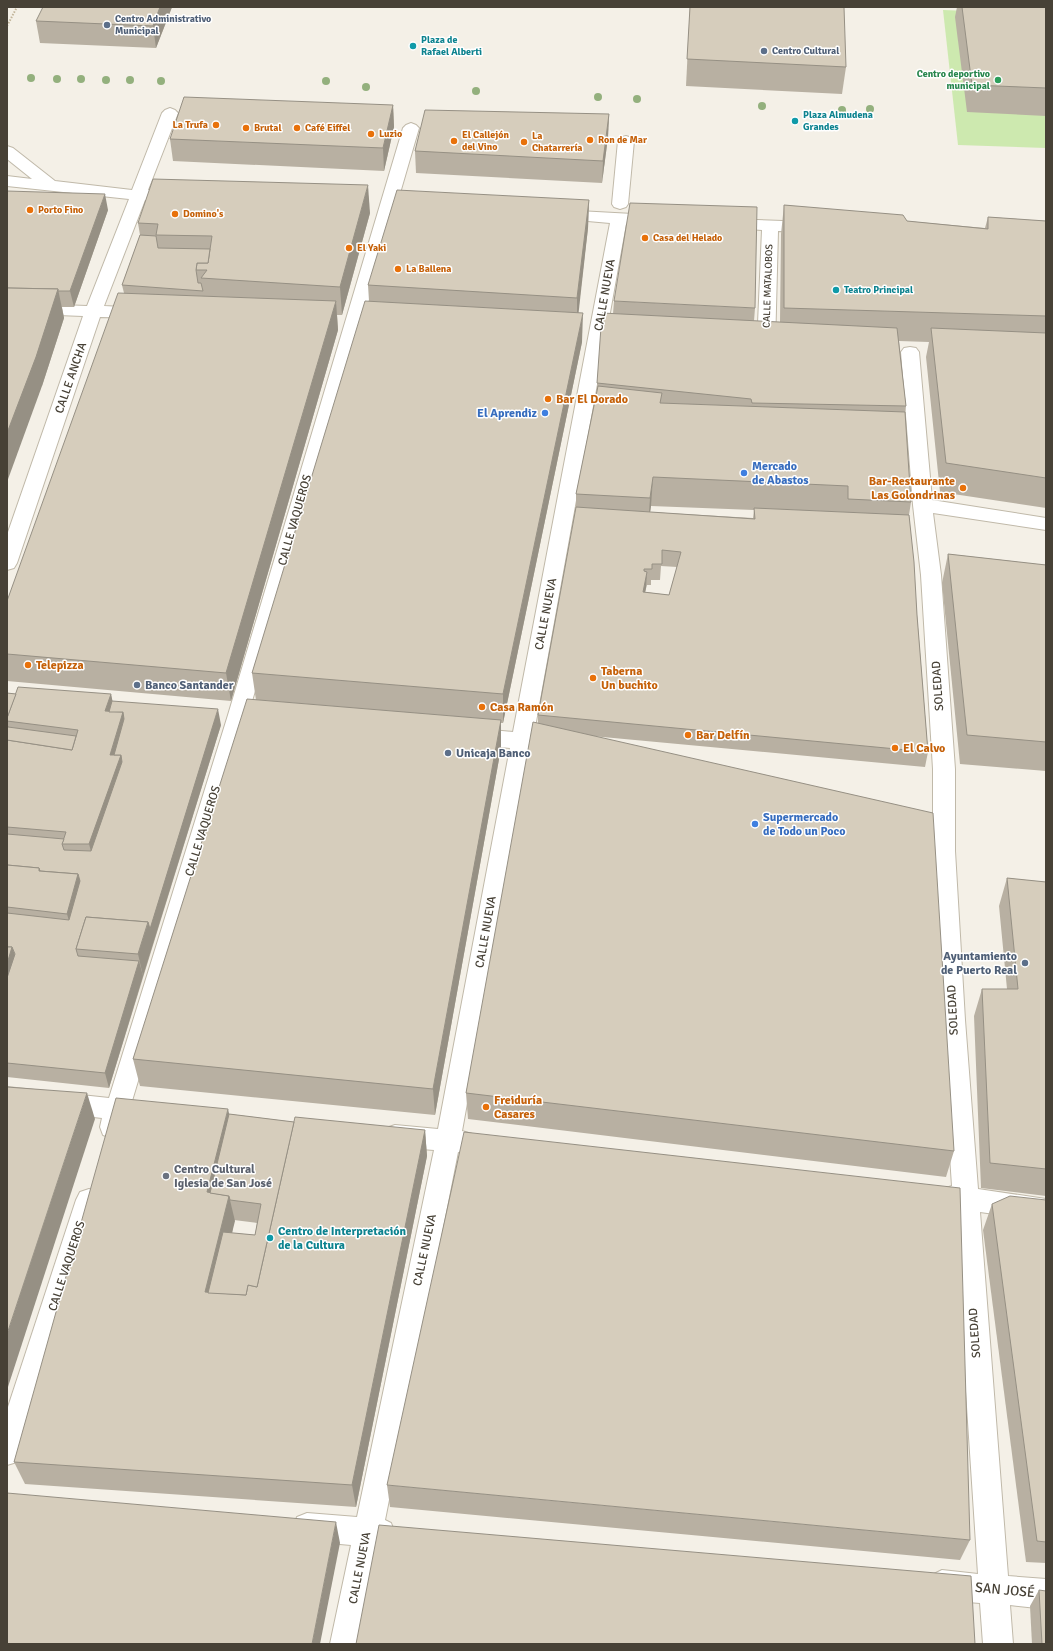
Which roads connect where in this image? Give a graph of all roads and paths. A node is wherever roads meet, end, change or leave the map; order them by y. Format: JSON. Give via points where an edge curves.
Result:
{"nodes":[{"id":1,"x":17,"y":7,"type":"edge"},
{"id":2,"x":7,"y":26,"type":"edge"},
{"id":3,"x":170,"y":113,"type":"dead end"},
{"id":4,"x":411,"y":128,"type":"dead end"},
{"id":5,"x":626,"y":141,"type":"dead end"},
{"id":6,"x":7,"y":151,"type":"edge"},
{"id":7,"x":7,"y":181,"type":"edge"},
{"id":8,"x":50,"y":185,"type":"junction"},
{"id":9,"x":138,"y":194,"type":"junction"},
{"id":10,"x":193,"y":197,"type":"edge"},
{"id":11,"x":619,"y":211,"type":"junction"},
{"id":12,"x":547,"y":214,"type":"edge"},
{"id":13,"x":646,"y":220,"type":"edge"},
{"id":14,"x":708,"y":223,"type":"edge"},
{"id":15,"x":770,"y":226,"type":"junction"},
{"id":16,"x":824,"y":228,"type":"edge"},
{"id":17,"x":7,"y":308,"type":"edge"},
{"id":18,"x":94,"y":310,"type":"junction"},
{"id":19,"x":156,"y":314,"type":"edge"},
{"id":20,"x":766,"y":346,"type":"edge"},
{"id":21,"x":910,"y":352,"type":"dead end"},
{"id":22,"x":923,"y":505,"type":"junction"},
{"id":23,"x":1046,"y":524,"type":"edge"},
{"id":24,"x":7,"y":563,"type":"edge"},
{"id":25,"x":215,"y":713,"type":"edge"},
{"id":26,"x":246,"y":716,"type":"junction"},
{"id":27,"x":450,"y":735,"type":"edge"},
{"id":28,"x":521,"y":741,"type":"junction"},
{"id":29,"x":7,"y":1097,"type":"edge"},
{"id":30,"x":118,"y":1110,"type":"junction"},
{"id":31,"x":157,"y":1113,"type":"edge"},
{"id":32,"x":377,"y":1134,"type":"edge"},
{"id":33,"x":448,"y":1141,"type":"junction"},
{"id":34,"x":487,"y":1145,"type":"edge"},
{"id":35,"x":106,"y":1148,"type":"edge"},
{"id":36,"x":96,"y":1178,"type":"edge"},
{"id":37,"x":926,"y":1194,"type":"edge"},
{"id":38,"x":965,"y":1198,"type":"junction"},
{"id":39,"x":1046,"y":1210,"type":"edge"},
{"id":40,"x":7,"y":1452,"type":"edge"},
{"id":41,"x":281,"y":1524,"type":"edge"},
{"id":42,"x":367,"y":1531,"type":"junction"},
{"id":43,"x":406,"y":1535,"type":"edge"},
{"id":44,"x":917,"y":1583,"type":"edge"},
{"id":45,"x":995,"y":1590,"type":"junction"},
{"id":46,"x":1046,"y":1594,"type":"edge"},
{"id":47,"x":345,"y":1644,"type":"edge"},
{"id":48,"x":998,"y":1644,"type":"edge"}],
"edges":[{"from":1,"to":2,"type":"path"},
{"from":3,"to":9,"type":"street","name":"CALLE ANCHA"},
{"from":4,"to":26,"type":"street","name":"CALLE VAQUEROS","via":[[352,324]]},
{"from":5,"to":11,"type":"street","name":"CALLE NUEVA"},
{"from":6,"to":8,"type":"street"},
{"from":7,"to":8,"type":"street"},
{"from":8,"to":9,"type":"street"},
{"from":9,"to":10,"type":"street"},
{"from":9,"to":18,"type":"street","name":"CALLE ANCHA"},
{"from":11,"to":12,"type":"street"},
{"from":11,"to":13,"type":"street"},
{"from":11,"to":28,"type":"street","name":"CALLE NUEVA"},
{"from":14,"to":15,"type":"street"},
{"from":15,"to":16,"type":"street"},
{"from":15,"to":20,"type":"street","name":"CALLE MATALOBOS"},
{"from":17,"to":18,"type":"street"},
{"from":18,"to":19,"type":"street"},
{"from":18,"to":24,"type":"street","name":"CALLE ANCHA"},
{"from":21,"to":22,"type":"street","name":"SOLEDAD"},
{"from":22,"to":23,"type":"street"},
{"from":22,"to":38,"type":"street","name":"SOLEDAD","via":[[931,575],[944,770],[944,851]]},
{"from":25,"to":26,"type":"street"},
{"from":26,"to":30,"type":"street","name":"CALLE VAQUEROS"},
{"from":27,"to":28,"type":"street"},
{"from":28,"to":33,"type":"street","name":"CALLE NUEVA"},
{"from":29,"to":30,"type":"street"},
{"from":30,"to":31,"type":"street"},
{"from":30,"to":35,"type":"street","name":"CALLE VAQUEROS"},
{"from":32,"to":33,"type":"street"},
{"from":33,"to":34,"type":"street"},
{"from":33,"to":42,"type":"street","name":"CALLE NUEVA"},
{"from":36,"to":40,"type":"street","name":"CALLE VAQUEROS"},
{"from":37,"to":38,"type":"street"},
{"from":38,"to":39,"type":"street"},
{"from":38,"to":45,"type":"street","name":"SOLEDAD"},
{"from":41,"to":42,"type":"street"},
{"from":42,"to":43,"type":"street"},
{"from":42,"to":47,"type":"street","name":"CALLE NUEVA"},
{"from":44,"to":45,"type":"street","name":"SAN JOSÉ"},
{"from":45,"to":46,"type":"street","name":"SAN JOSÉ"},
{"from":45,"to":48,"type":"street","name":"SOLEDAD"}]}
